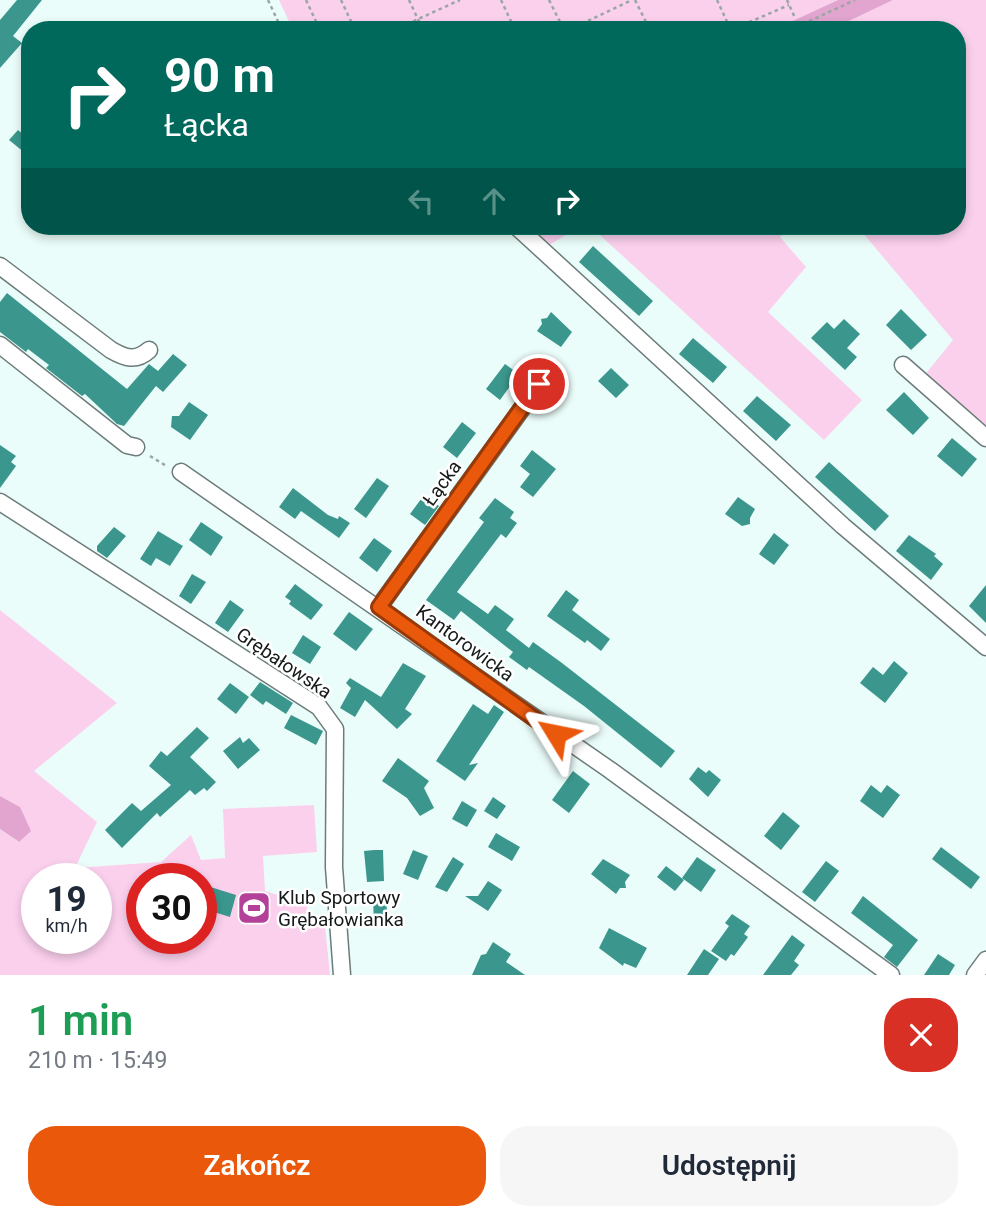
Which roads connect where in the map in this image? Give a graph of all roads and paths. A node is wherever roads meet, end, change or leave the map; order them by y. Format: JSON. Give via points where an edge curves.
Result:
{"nodes":[{"id":1,"x":268,"y":0,"type":"edge"},
{"id":2,"x":306,"y":0,"type":"edge"},
{"id":3,"x":341,"y":0,"type":"edge"},
{"id":4,"x":409,"y":0,"type":"edge"},
{"id":5,"x":501,"y":0,"type":"edge"},
{"id":6,"x":549,"y":0,"type":"edge"},
{"id":7,"x":634,"y":0,"type":"edge"},
{"id":8,"x":717,"y":0,"type":"edge"},
{"id":9,"x":787,"y":0,"type":"edge"},
{"id":10,"x":855,"y":0,"type":"edge"},
{"id":11,"x":457,"y":1,"type":"edge"},
{"id":12,"x":622,"y":2,"type":"edge"},
{"id":13,"x":789,"y":5,"type":"junction"},
{"id":14,"x":795,"y":18,"type":"dead end"},
{"id":15,"x":418,"y":19,"type":"junction"},
{"id":16,"x":278,"y":21,"type":"edge"},
{"id":17,"x":316,"y":21,"type":"edge"},
{"id":18,"x":351,"y":21,"type":"edge"},
{"id":19,"x":414,"y":21,"type":"edge"},
{"id":20,"x":511,"y":21,"type":"edge"},
{"id":21,"x":560,"y":21,"type":"edge"},
{"id":22,"x":586,"y":21,"type":"edge"},
{"id":23,"x":645,"y":21,"type":"edge"},
{"id":24,"x":728,"y":21,"type":"edge"},
{"id":25,"x":752,"y":21,"type":"edge"},
{"id":26,"x":810,"y":21,"type":"edge"},
{"id":27,"x":526,"y":235,"type":"edge"},
{"id":28,"x":0,"y":266,"type":"edge"},
{"id":29,"x":0,"y":345,"type":"edge"},
{"id":30,"x":149,"y":350,"type":"dead end"},
{"id":31,"x":903,"y":365,"type":"dead end"},
{"id":32,"x":539,"y":384,"type":"dead end"},
{"id":33,"x":986,"y":438,"type":"edge"},
{"id":34,"x":139,"y":449,"type":"joint"},
{"id":35,"x":181,"y":472,"type":"joint"},
{"id":36,"x":0,"y":502,"type":"edge"},
{"id":37,"x":379,"y":607,"type":"junction"},
{"id":38,"x":986,"y":647,"type":"edge"},
{"id":39,"x":986,"y":960,"type":"edge"},
{"id":40,"x":342,"y":975,"type":"edge"},
{"id":41,"x":891,"y":975,"type":"edge"},
{"id":42,"x":975,"y":975,"type":"edge"}],
"edges":[{"from":1,"to":16,"type":"path"},
{"from":2,"to":17,"type":"path"},
{"from":3,"to":18,"type":"path"},
{"from":4,"to":15,"type":"path"},
{"from":5,"to":20,"type":"path"},
{"from":6,"to":21,"type":"path"},
{"from":7,"to":12,"type":"path"},
{"from":7,"to":23,"type":"path"},
{"from":8,"to":24,"type":"path"},
{"from":9,"to":13,"type":"path"},
{"from":10,"to":26,"type":"path"},
{"from":11,"to":15,"type":"path"},
{"from":12,"to":22,"type":"path"},
{"from":13,"to":14,"type":"path"},
{"from":13,"to":25,"type":"path"},
{"from":15,"to":19,"type":"path"},
{"from":27,"to":38,"type":"street","via":[[843,526]]},
{"from":28,"to":30,"type":"street","via":[[124,358],[139,357]]},
{"from":29,"to":34,"type":"street","via":[[127,445]]},
{"from":31,"to":33,"type":"street"},
{"from":32,"to":37,"type":"street","name":"Łącka"},
{"from":34,"to":35,"type":"path"},
{"from":35,"to":37,"type":"street","name":"Kantorowicka"},
{"from":36,"to":40,"type":"street","name":"Grębałowska","via":[[319,707],[335,729],[334,867]]},
{"from":37,"to":41,"type":"street","name":"Kantorowicka"},
{"from":39,"to":42,"type":"street"}]}
